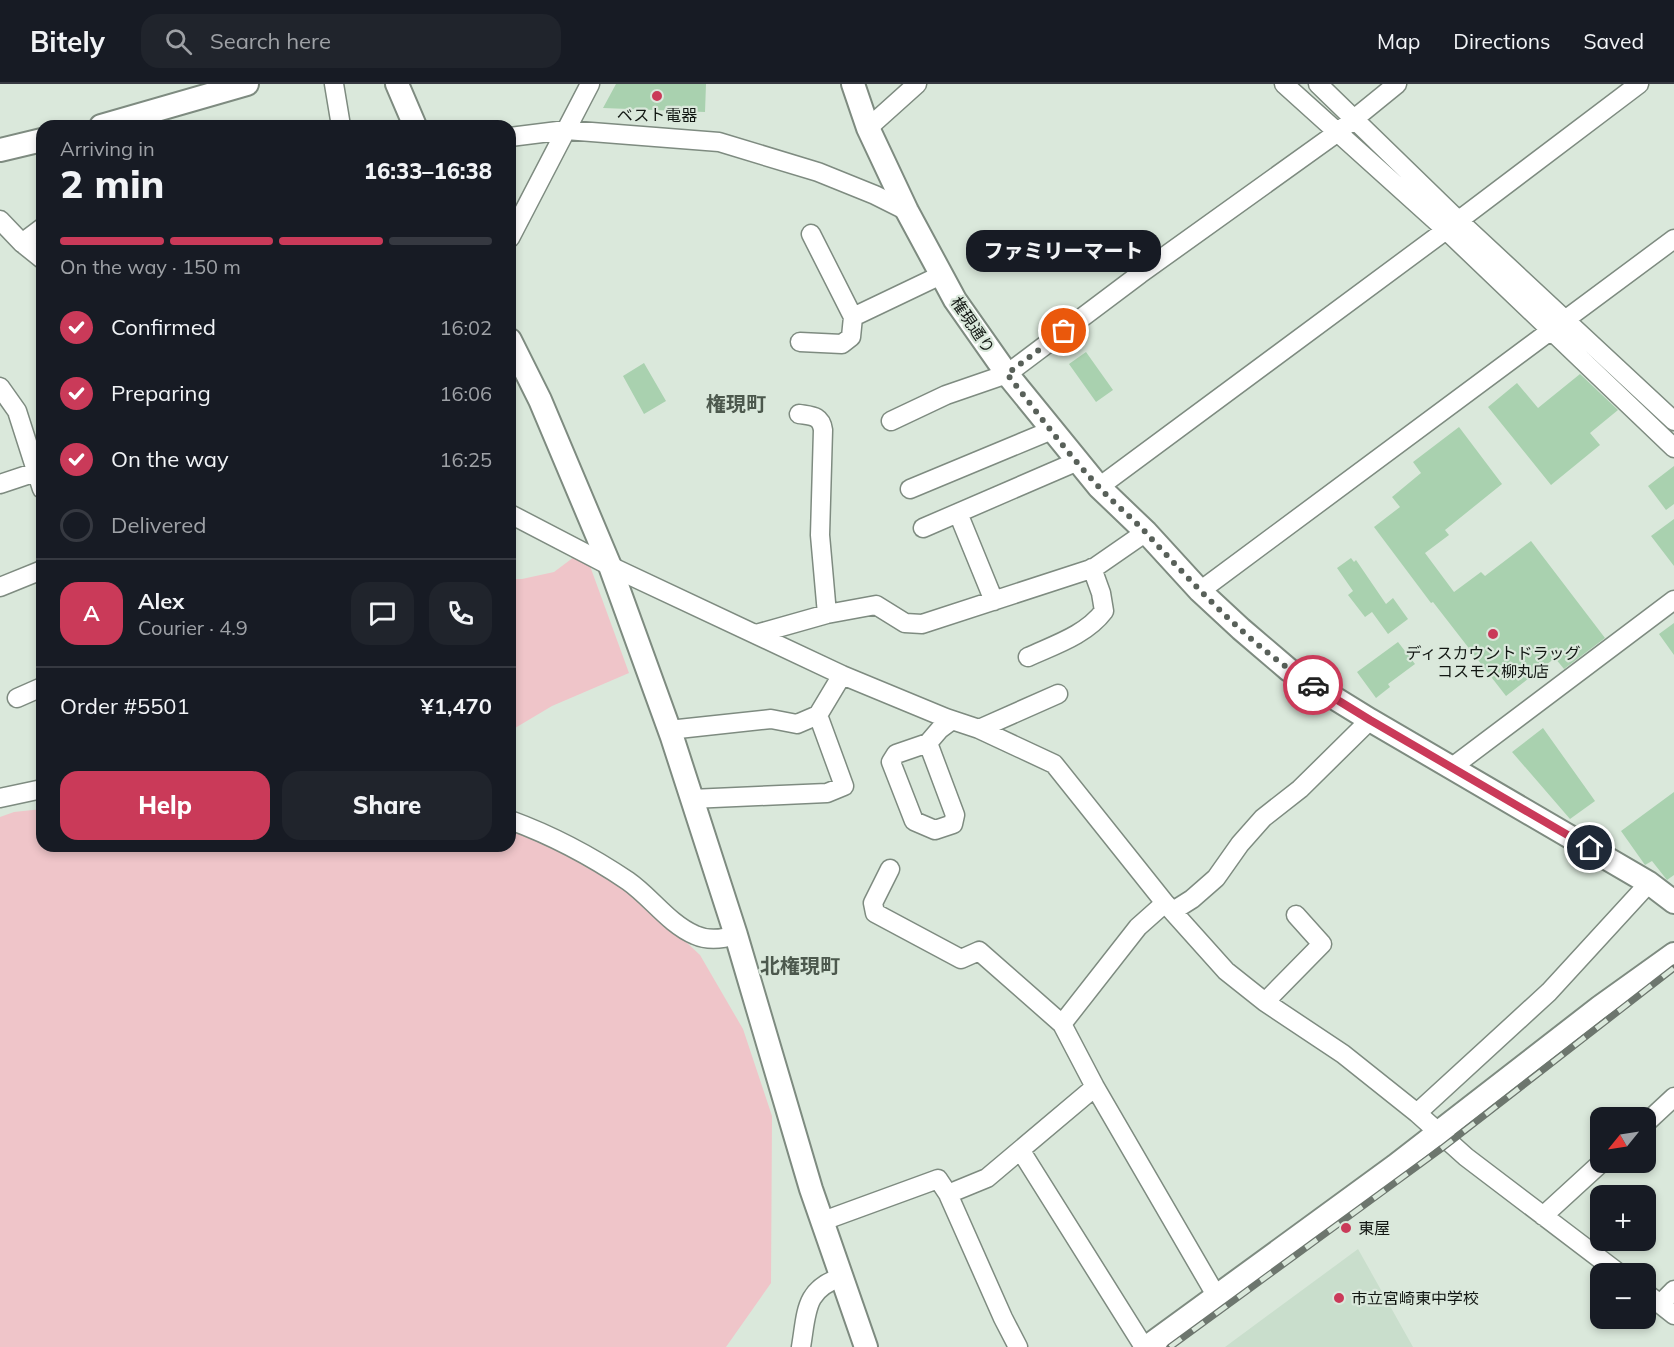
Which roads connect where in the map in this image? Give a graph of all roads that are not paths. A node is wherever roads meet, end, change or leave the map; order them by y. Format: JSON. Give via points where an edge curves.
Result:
{"nodes":[{"id":1,"x":246,"y":84,"type":"edge"},
{"id":2,"x":334,"y":84,"type":"edge"},
{"id":3,"x":397,"y":84,"type":"edge"},
{"id":4,"x":590,"y":84,"type":"edge"},
{"id":5,"x":853,"y":84,"type":"edge"},
{"id":6,"x":916,"y":84,"type":"edge"},
{"id":7,"x":1284,"y":84,"type":"edge"},
{"id":8,"x":1318,"y":84,"type":"edge"},
{"id":9,"x":1396,"y":84,"type":"edge"},
{"id":10,"x":1639,"y":84,"type":"edge"},
{"id":11,"x":1354,"y":118,"type":"junction"},
{"id":12,"x":122,"y":120,"type":"edge"},
{"id":13,"x":340,"y":120,"type":"edge"},
{"id":14,"x":412,"y":120,"type":"edge"},
{"id":15,"x":868,"y":128,"type":"junction"},
{"id":16,"x":566,"y":130,"type":"junction"},
{"id":17,"x":1338,"y":132,"type":"junction"},
{"id":18,"x":516,"y":136,"type":"edge"},
{"id":19,"x":36,"y":141,"type":"edge"},
{"id":20,"x":0,"y":150,"type":"edge"},
{"id":21,"x":906,"y":211,"type":"junction"},
{"id":22,"x":0,"y":220,"type":"edge"},
{"id":23,"x":1453,"y":225,"type":"junction"},
{"id":24,"x":516,"y":226,"type":"edge"},
{"id":25,"x":36,"y":232,"type":"edge"},
{"id":26,"x":811,"y":234,"type":"dead end"},
{"id":27,"x":1674,"y":240,"type":"edge"},
{"id":28,"x":22,"y":243,"type":"junction"},
{"id":29,"x":36,"y":254,"type":"edge"},
{"id":30,"x":941,"y":275,"type":"junction"},
{"id":31,"x":853,"y":317,"type":"junction"},
{"id":32,"x":1566,"y":319,"type":"junction"},
{"id":33,"x":1550,"y":331,"type":"junction"},
{"id":34,"x":800,"y":342,"type":"dead end"},
{"id":35,"x":516,"y":352,"type":"edge"},
{"id":36,"x":1007,"y":374,"type":"junction"},
{"id":37,"x":0,"y":387,"type":"edge"},
{"id":38,"x":799,"y":414,"type":"dead end"},
{"id":39,"x":891,"y":421,"type":"dead end"},
{"id":40,"x":1674,"y":421,"type":"edge"},
{"id":41,"x":1052,"y":430,"type":"junction"},
{"id":42,"x":1674,"y":448,"type":"edge"},
{"id":43,"x":1077,"y":461,"type":"junction"},
{"id":44,"x":36,"y":471,"type":"edge"},
{"id":45,"x":36,"y":481,"type":"edge"},
{"id":46,"x":0,"y":484,"type":"edge"},
{"id":47,"x":1099,"y":488,"type":"junction"},
{"id":48,"x":910,"y":489,"type":"dead end"},
{"id":49,"x":958,"y":513,"type":"junction"},
{"id":50,"x":516,"y":517,"type":"edge"},
{"id":51,"x":923,"y":528,"type":"dead end"},
{"id":52,"x":1146,"y":532,"type":"junction"},
{"id":53,"x":610,"y":566,"type":"junction"},
{"id":54,"x":1092,"y":568,"type":"junction"},
{"id":55,"x":36,"y":573,"type":"edge"},
{"id":56,"x":0,"y":588,"type":"edge"},
{"id":57,"x":1200,"y":591,"type":"junction"},
{"id":58,"x":1674,"y":600,"type":"edge"},
{"id":59,"x":994,"y":601,"type":"junction"},
{"id":60,"x":827,"y":614,"type":"junction"},
{"id":61,"x":756,"y":634,"type":"junction"},
{"id":62,"x":1028,"y":657,"type":"dead end"},
{"id":63,"x":842,"y":675,"type":"junction"},
{"id":64,"x":36,"y":690,"type":"edge"},
{"id":65,"x":1058,"y":694,"type":"dead end"},
{"id":66,"x":17,"y":698,"type":"dead end"},
{"id":67,"x":818,"y":715,"type":"junction"},
{"id":68,"x":952,"y":720,"type":"junction"},
{"id":69,"x":1370,"y":720,"type":"junction"},
{"id":70,"x":979,"y":729,"type":"junction"},
{"id":71,"x":669,"y":730,"type":"junction"},
{"id":72,"x":928,"y":743,"type":"junction"},
{"id":73,"x":1451,"y":768,"type":"junction"},
{"id":74,"x":36,"y":790,"type":"edge"},
{"id":75,"x":0,"y":798,"type":"edge"},
{"id":76,"x":691,"y":799,"type":"junction"},
{"id":77,"x":516,"y":822,"type":"edge"},
{"id":78,"x":890,"y":869,"type":"dead end"},
{"id":79,"x":1649,"y":883,"type":"junction"},
{"id":80,"x":1674,"y":902,"type":"edge"},
{"id":81,"x":1169,"y":907,"type":"junction"},
{"id":82,"x":1296,"y":915,"type":"dead end"},
{"id":83,"x":736,"y":935,"type":"junction"},
{"id":84,"x":1674,"y":954,"type":"edge"},
{"id":85,"x":1265,"y":1002,"type":"junction"},
{"id":86,"x":1062,"y":1024,"type":"junction"},
{"id":87,"x":1095,"y":1087,"type":"junction"},
{"id":88,"x":1674,"y":1097,"type":"edge"},
{"id":89,"x":1417,"y":1113,"type":"junction"},
{"id":90,"x":1656,"y":1114,"type":"edge"},
{"id":91,"x":1440,"y":1132,"type":"junction"},
{"id":92,"x":1021,"y":1151,"type":"junction"},
{"id":93,"x":1590,"y":1173,"type":"edge"},
{"id":94,"x":948,"y":1194,"type":"junction"},
{"id":95,"x":1543,"y":1216,"type":"junction"},
{"id":96,"x":823,"y":1221,"type":"junction"},
{"id":97,"x":1605,"y":1263,"type":"edge"},
{"id":98,"x":842,"y":1277,"type":"junction"},
{"id":99,"x":1674,"y":1290,"type":"edge"},
{"id":100,"x":1217,"y":1297,"type":"junction"},
{"id":101,"x":1660,"y":1304,"type":"edge"},
{"id":102,"x":801,"y":1347,"type":"edge"},
{"id":103,"x":866,"y":1347,"type":"edge"},
{"id":104,"x":1018,"y":1347,"type":"edge"},
{"id":105,"x":1146,"y":1347,"type":"edge"}],
"edges":[{"from":1,"to":12,"type":"street"},
{"from":2,"to":13,"type":"street"},
{"from":3,"to":14,"type":"street"},
{"from":4,"to":16,"type":"street"},
{"from":5,"to":15,"type":"street","name":"権現通り"},
{"from":6,"to":15,"type":"street"},
{"from":7,"to":17,"type":"street"},
{"from":8,"to":11,"type":"street"},
{"from":9,"to":11,"type":"street"},
{"from":10,"to":23,"type":"street"},
{"from":11,"to":17,"type":"street"},
{"from":11,"to":23,"type":"street"},
{"from":15,"to":21,"type":"street","name":"権現通り"},
{"from":16,"to":18,"type":"street"},
{"from":16,"to":21,"type":"street","via":[[719,142],[818,172]]},
{"from":16,"to":24,"type":"street"},
{"from":17,"to":23,"type":"street"},
{"from":17,"to":36,"type":"street"},
{"from":19,"to":20,"type":"street"},
{"from":21,"to":30,"type":"street","name":"権現通り"},
{"from":22,"to":28,"type":"street"},
{"from":23,"to":32,"type":"street"},
{"from":23,"to":33,"type":"street"},
{"from":23,"to":47,"type":"street"},
{"from":25,"to":28,"type":"street"},
{"from":26,"to":31,"type":"street"},
{"from":27,"to":32,"type":"street"},
{"from":28,"to":29,"type":"street"},
{"from":30,"to":31,"type":"street"},
{"from":30,"to":36,"type":"street","name":"権現通り"},
{"from":31,"to":34,"type":"street","via":[[850,337],[842,344]]},
{"from":32,"to":33,"type":"street"},
{"from":32,"to":40,"type":"street"},
{"from":33,"to":42,"type":"street"},
{"from":33,"to":57,"type":"street"},
{"from":35,"to":53,"type":"street"},
{"from":36,"to":39,"type":"street","via":[[946,395]]},
{"from":36,"to":41,"type":"street","name":"権現通り"},
{"from":37,"to":44,"type":"street","via":[[17,411]]},
{"from":38,"to":60,"type":"street","via":[[816,416],[822,422],[820,535]]},
{"from":41,"to":43,"type":"street","name":"権現通り"},
{"from":41,"to":48,"type":"street"},
{"from":43,"to":47,"type":"street","name":"権現通り"},
{"from":43,"to":49,"type":"street"},
{"from":45,"to":46,"type":"street"},
{"from":47,"to":52,"type":"street","name":"権現通り"},
{"from":49,"to":51,"type":"street"},
{"from":49,"to":59,"type":"street"},
{"from":50,"to":53,"type":"street"},
{"from":52,"to":54,"type":"street"},
{"from":52,"to":57,"type":"street","name":"権現通り"},
{"from":53,"to":61,"type":"street"},
{"from":53,"to":71,"type":"street"},
{"from":54,"to":59,"type":"street"},
{"from":54,"to":62,"type":"street","via":[[1104,612],[1095,623],[1068,639]]},
{"from":55,"to":56,"type":"street"},
{"from":57,"to":69,"type":"street","name":"権現通り","via":[[1290,670]]},
{"from":58,"to":73,"type":"street"},
{"from":59,"to":60,"type":"street","via":[[922,624],[905,623],[876,605]]},
{"from":60,"to":61,"type":"street"},
{"from":61,"to":63,"type":"street"},
{"from":63,"to":67,"type":"street"},
{"from":63,"to":68,"type":"street"},
{"from":64,"to":66,"type":"street"},
{"from":65,"to":70,"type":"street"},
{"from":67,"to":71,"type":"street","via":[[797,724],[771,718]]},
{"from":67,"to":76,"type":"street","via":[[844,786],[827,793]]},
{"from":68,"to":70,"type":"street"},
{"from":68,"to":72,"type":"street"},
{"from":69,"to":73,"type":"street","name":"権現通り"},
{"from":69,"to":81,"type":"street","via":[[1300,789],[1263,818],[1216,878],[1192,899]]},
{"from":70,"to":81,"type":"street","via":[[1054,764]]},
{"from":71,"to":76,"type":"street"},
{"from":72,"to":72,"type":"street","via":[[896,754],[891,762],[914,821],[935,830],[953,824],[955,815]]},
{"from":73,"to":79,"type":"street","name":"権現通り"},
{"from":74,"to":75,"type":"street"},
{"from":76,"to":83,"type":"street"},
{"from":77,"to":83,"type":"street","via":[[540,830],[628,881],[695,935],[725,939]]},
{"from":78,"to":86,"type":"street","via":[[873,903],[875,913],[961,959],[979,951]]},
{"from":79,"to":80,"type":"street","name":"権現通り"},
{"from":79,"to":89,"type":"street","via":[[1549,992]]},
{"from":81,"to":85,"type":"street","via":[[1226,970]]},
{"from":81,"to":86,"type":"street","via":[[1138,927]]},
{"from":82,"to":85,"type":"street","via":[[1322,944]]},
{"from":83,"to":96,"type":"street"},
{"from":84,"to":91,"type":"street"},
{"from":85,"to":89,"type":"street","via":[[1343,1054]]},
{"from":86,"to":87,"type":"street"},
{"from":87,"to":92,"type":"street"},
{"from":87,"to":100,"type":"street"},
{"from":88,"to":90,"type":"street"},
{"from":89,"to":91,"type":"street"},
{"from":91,"to":95,"type":"street"},
{"from":91,"to":100,"type":"street"},
{"from":92,"to":94,"type":"street","via":[[987,1178]]},
{"from":92,"to":105,"type":"street"},
{"from":93,"to":95,"type":"street"},
{"from":94,"to":96,"type":"street","via":[[938,1179]]},
{"from":94,"to":104,"type":"street"},
{"from":95,"to":97,"type":"street"},
{"from":96,"to":98,"type":"street"},
{"from":98,"to":102,"type":"street","via":[[816,1290],[808,1306]]},
{"from":98,"to":103,"type":"street"},
{"from":99,"to":101,"type":"street"},
{"from":100,"to":105,"type":"street"}]}
